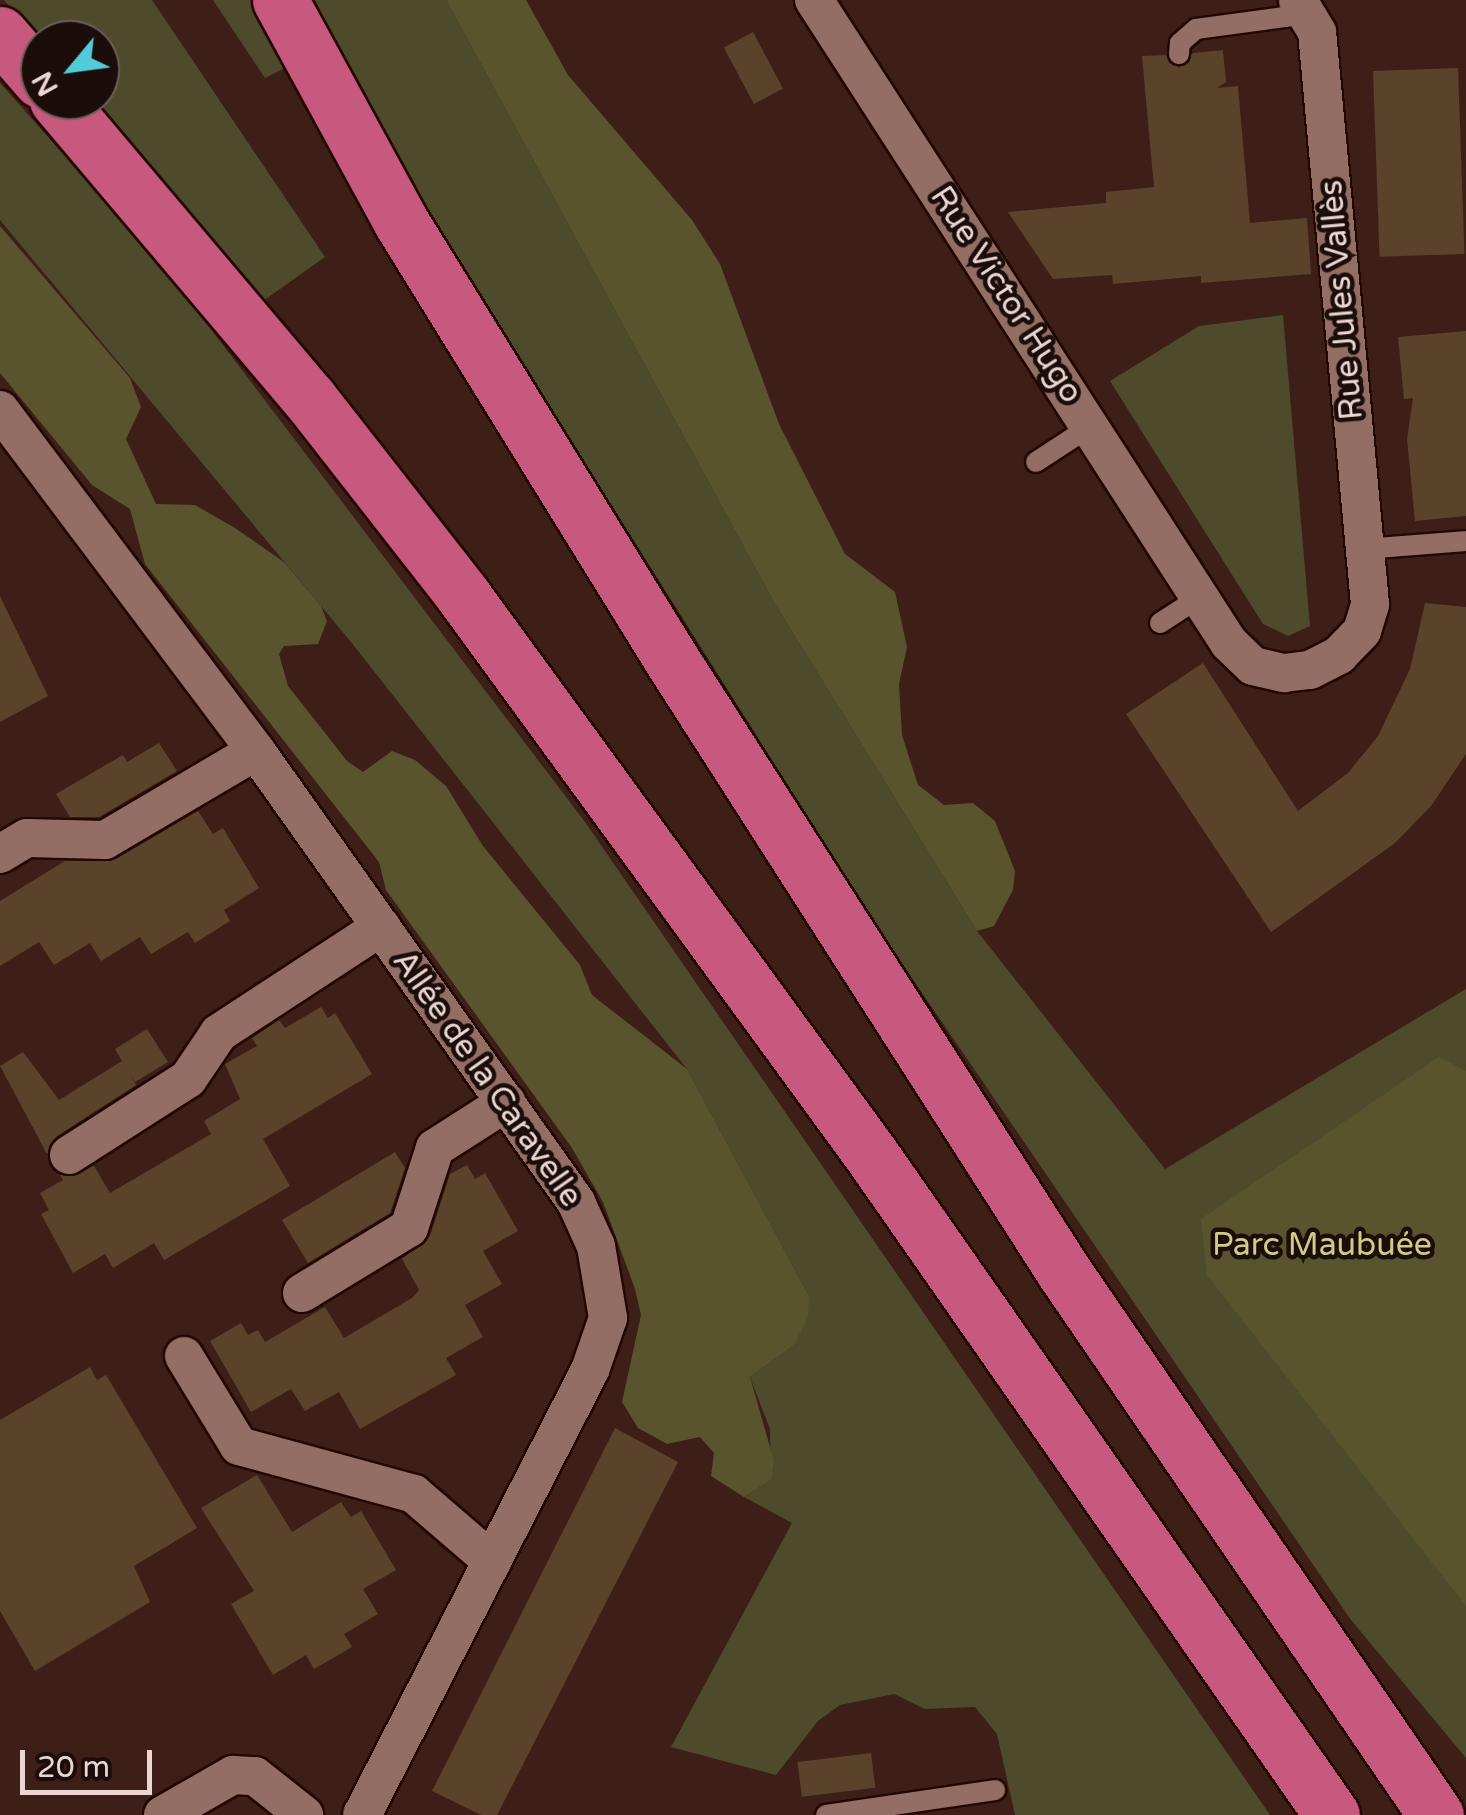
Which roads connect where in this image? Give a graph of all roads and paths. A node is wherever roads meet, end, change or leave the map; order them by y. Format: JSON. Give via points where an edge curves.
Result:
{"nodes":[{"id":1,"x":280,"y":0,"type":"edge"},
{"id":2,"x":814,"y":0,"type":"edge"},
{"id":3,"x":1302,"y":7,"type":"edge"},
{"id":4,"x":0,"y":34,"type":"edge"},
{"id":5,"x":1179,"y":54,"type":"dead end"},
{"id":6,"x":20,"y":57,"type":"edge"},
{"id":7,"x":74,"y":120,"type":"edge"},
{"id":8,"x":0,"y":410,"type":"edge"},
{"id":9,"x":1091,"y":426,"type":"junction"},
{"id":10,"x":1036,"y":462,"type":"dead end"},
{"id":11,"x":1466,"y":541,"type":"edge"},
{"id":12,"x":1364,"y":549,"type":"junction"},
{"id":13,"x":1198,"y":594,"type":"junction"},
{"id":14,"x":1370,"y":604,"type":"joint"},
{"id":15,"x":1160,"y":623,"type":"dead end"},
{"id":16,"x":256,"y":750,"type":"junction"},
{"id":17,"x":0,"y":854,"type":"edge"},
{"id":18,"x":381,"y":927,"type":"junction"},
{"id":19,"x":507,"y":1102,"type":"junction"},
{"id":20,"x":69,"y":1155,"type":"dead end"},
{"id":21,"x":302,"y":1293,"type":"dead end"},
{"id":22,"x":184,"y":1356,"type":"dead end"},
{"id":23,"x":492,"y":1561,"type":"junction"},
{"id":24,"x":996,"y":1790,"type":"dead end"},
{"id":25,"x":163,"y":1815,"type":"edge"},
{"id":26,"x":304,"y":1815,"type":"edge"},
{"id":27,"x":362,"y":1815,"type":"edge"},
{"id":28,"x":826,"y":1815,"type":"edge"},
{"id":29,"x":1332,"y":1815,"type":"edge"},
{"id":30,"x":1436,"y":1815,"type":"edge"}],
"edges":[{"from":1,"to":30,"type":"highway","via":[[401,222],[673,662],[1064,1272]]},
{"from":2,"to":9,"type":"street","name":"Rue Victor Hugo"},
{"from":3,"to":5,"type":"lane","via":[[1196,28],[1180,43]]},
{"from":3,"to":12,"type":"street","name":"Rue Jules Vallès","via":[[1317,32]]},
{"from":4,"to":6,"type":"highway"},
{"from":7,"to":29,"type":"highway","via":[[309,398],[474,610],[870,1154]]},
{"from":8,"to":16,"type":"street","name":"Allée de la Caravelle"},
{"from":9,"to":10,"type":"lane"},
{"from":9,"to":13,"type":"street","name":"Rue Victor Hugo"},
{"from":11,"to":12,"type":"lane"},
{"from":12,"to":14,"type":"street","name":"Rue Jules Vallès"},
{"from":13,"to":14,"type":"street","name":"Rue Victor Hugo","via":[[1252,666],[1284,673],[1310,670],[1339,655],[1362,631]]},
{"from":13,"to":15,"type":"lane"},
{"from":16,"to":17,"type":"street","via":[[106,840],[27,838]]},
{"from":16,"to":18,"type":"street","name":"Allée de la Caravelle"},
{"from":18,"to":19,"type":"street","name":"Allée de la Caravelle"},
{"from":18,"to":20,"type":"street","via":[[219,1033],[188,1079]]},
{"from":19,"to":21,"type":"street","via":[[434,1148],[409,1228]]},
{"from":19,"to":23,"type":"street","name":"Allée de la Caravelle","via":[[576,1202],[596,1246],[608,1318],[590,1370]]},
{"from":22,"to":23,"type":"street","via":[[239,1446],[414,1494]]},
{"from":23,"to":27,"type":"street","name":"Allée de la Caravelle"},
{"from":24,"to":28,"type":"lane"},
{"from":25,"to":26,"type":"street","via":[[233,1775],[255,1776]]}]}
